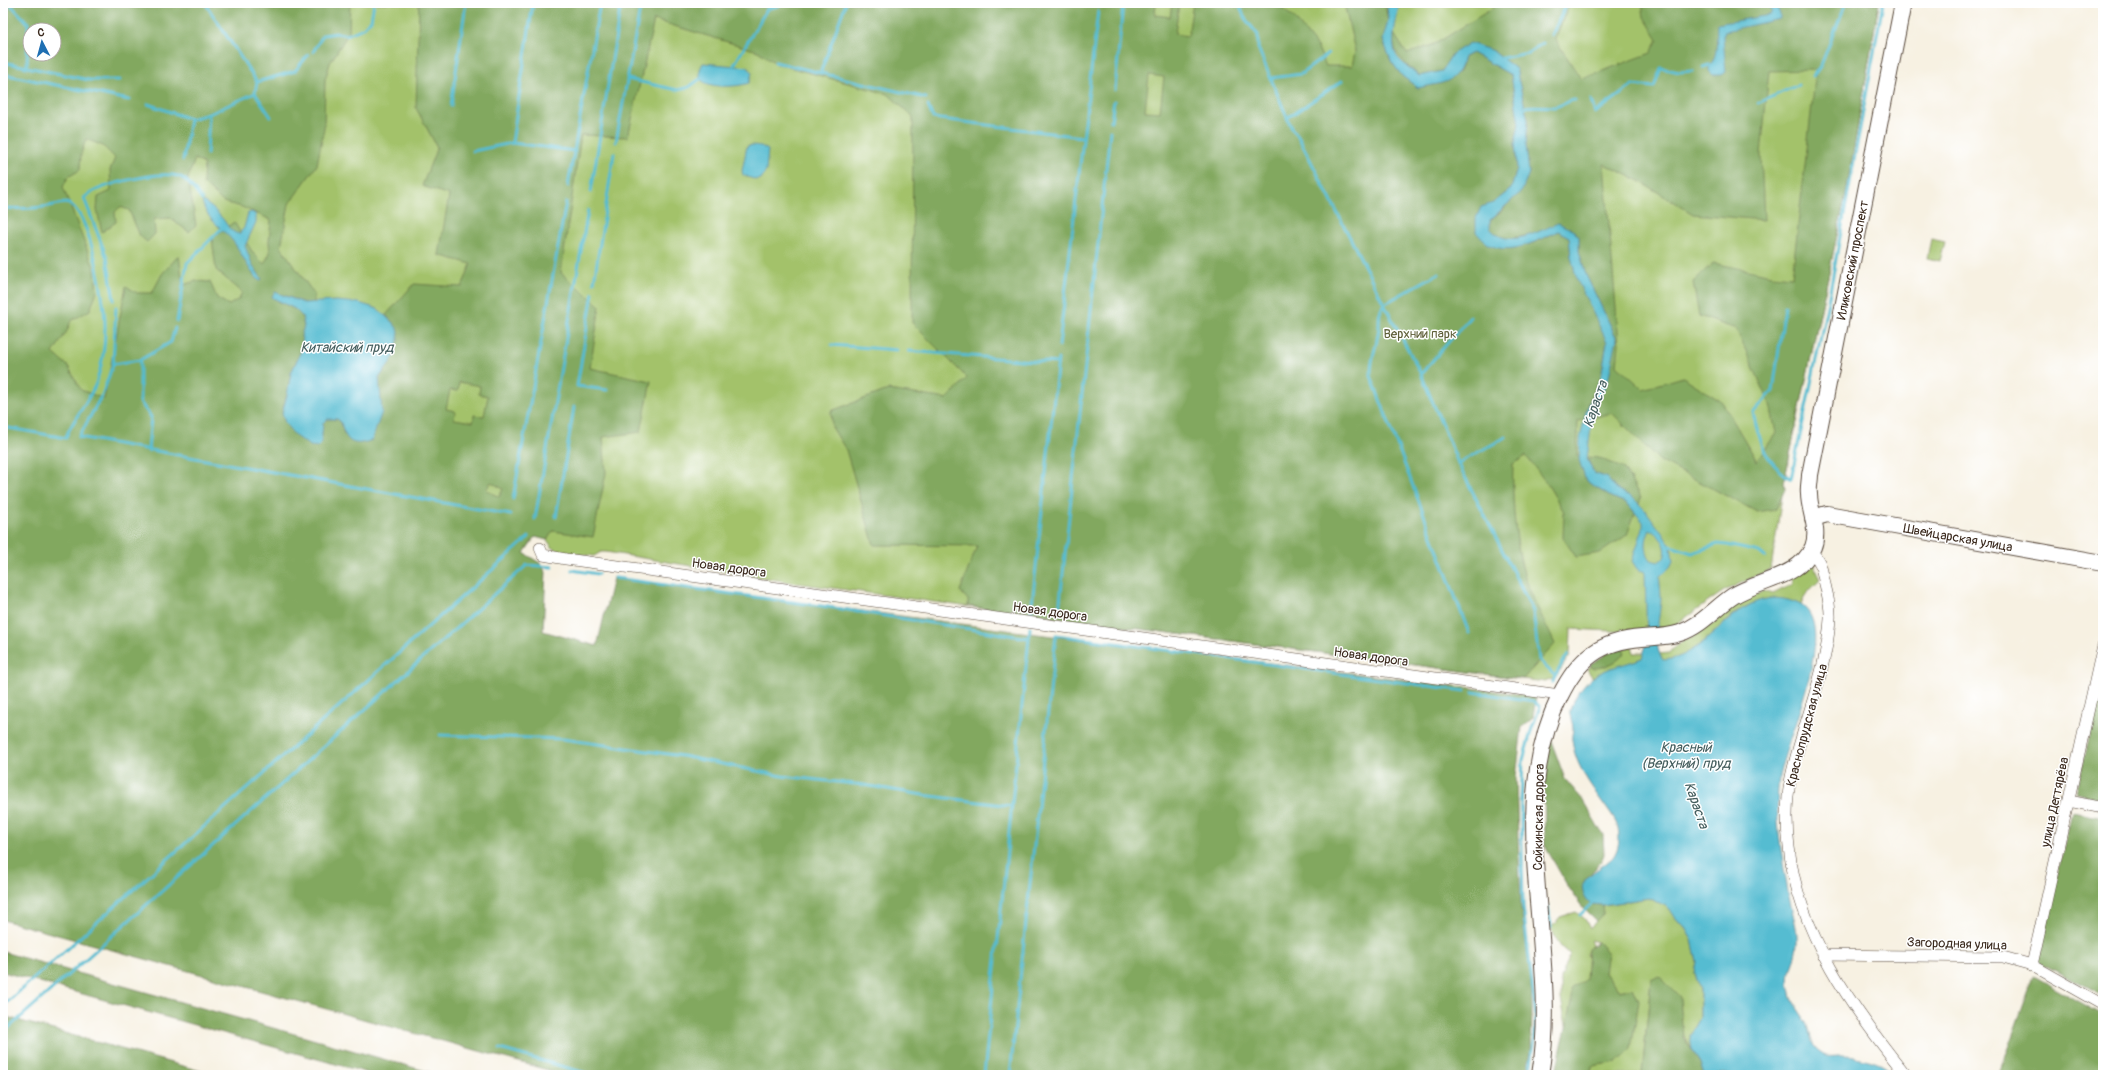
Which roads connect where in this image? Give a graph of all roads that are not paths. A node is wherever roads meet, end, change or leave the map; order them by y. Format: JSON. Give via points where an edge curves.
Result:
{"nodes":[{"id":1,"x":1903,"y":3,"type":"edge"},
{"id":2,"x":1813,"y":518,"type":"junction"},
{"id":3,"x":540,"y":548,"type":"dead end"},
{"id":4,"x":1811,"y":551,"type":"junction"},
{"id":5,"x":2103,"y":563,"type":"edge"},
{"id":6,"x":2103,"y":645,"type":"edge"},
{"id":7,"x":1560,"y":695,"type":"junction"},
{"id":8,"x":2069,"y":801,"type":"junction"},
{"id":9,"x":2103,"y":808,"type":"edge"},
{"id":10,"x":1823,"y":955,"type":"junction"},
{"id":11,"x":2032,"y":965,"type":"junction"},
{"id":12,"x":2103,"y":1005,"type":"edge"},
{"id":13,"x":1540,"y":1075,"type":"edge"},
{"id":14,"x":1906,"y":1075,"type":"edge"}],
"edges":[{"from":1,"to":2,"type":"main road","name":"Иликовский проспект","via":[[1810,475],[1808,492]]},
{"from":2,"to":4,"type":"main road","via":[[1815,539]]},
{"from":2,"to":5,"type":"main road","name":"Швейцарская улица","via":[[1827,514]]},
{"from":3,"to":7,"type":"street","name":"Новая дорога","via":[[543,555],[566,559]]},
{"from":4,"to":7,"type":"main road","name":"Сойкинская дорога","via":[[1791,570],[1735,595],[1687,631],[1672,636],[1614,642],[1591,654]]},
{"from":4,"to":10,"type":"street","name":"Краснопрудская улица","via":[[1819,559],[1830,618],[1820,672],[1796,755],[1786,807],[1794,874]]},
{"from":6,"to":8,"type":"street","name":"улица Дегтярёва"},
{"from":7,"to":13,"type":"main road","name":"Сойкинская дорога","via":[[1542,740],[1536,776],[1536,873],[1546,1022]]},
{"from":8,"to":9,"type":"street"},
{"from":8,"to":11,"type":"street","name":"улица Дегтярёва"},
{"from":10,"to":11,"type":"street","name":"Загородная улица","via":[[2003,957]]},
{"from":10,"to":14,"type":"street","name":"Краснопрудская улица","via":[[1855,1009]]},
{"from":11,"to":12,"type":"street","name":"Загородная улица"}]}
